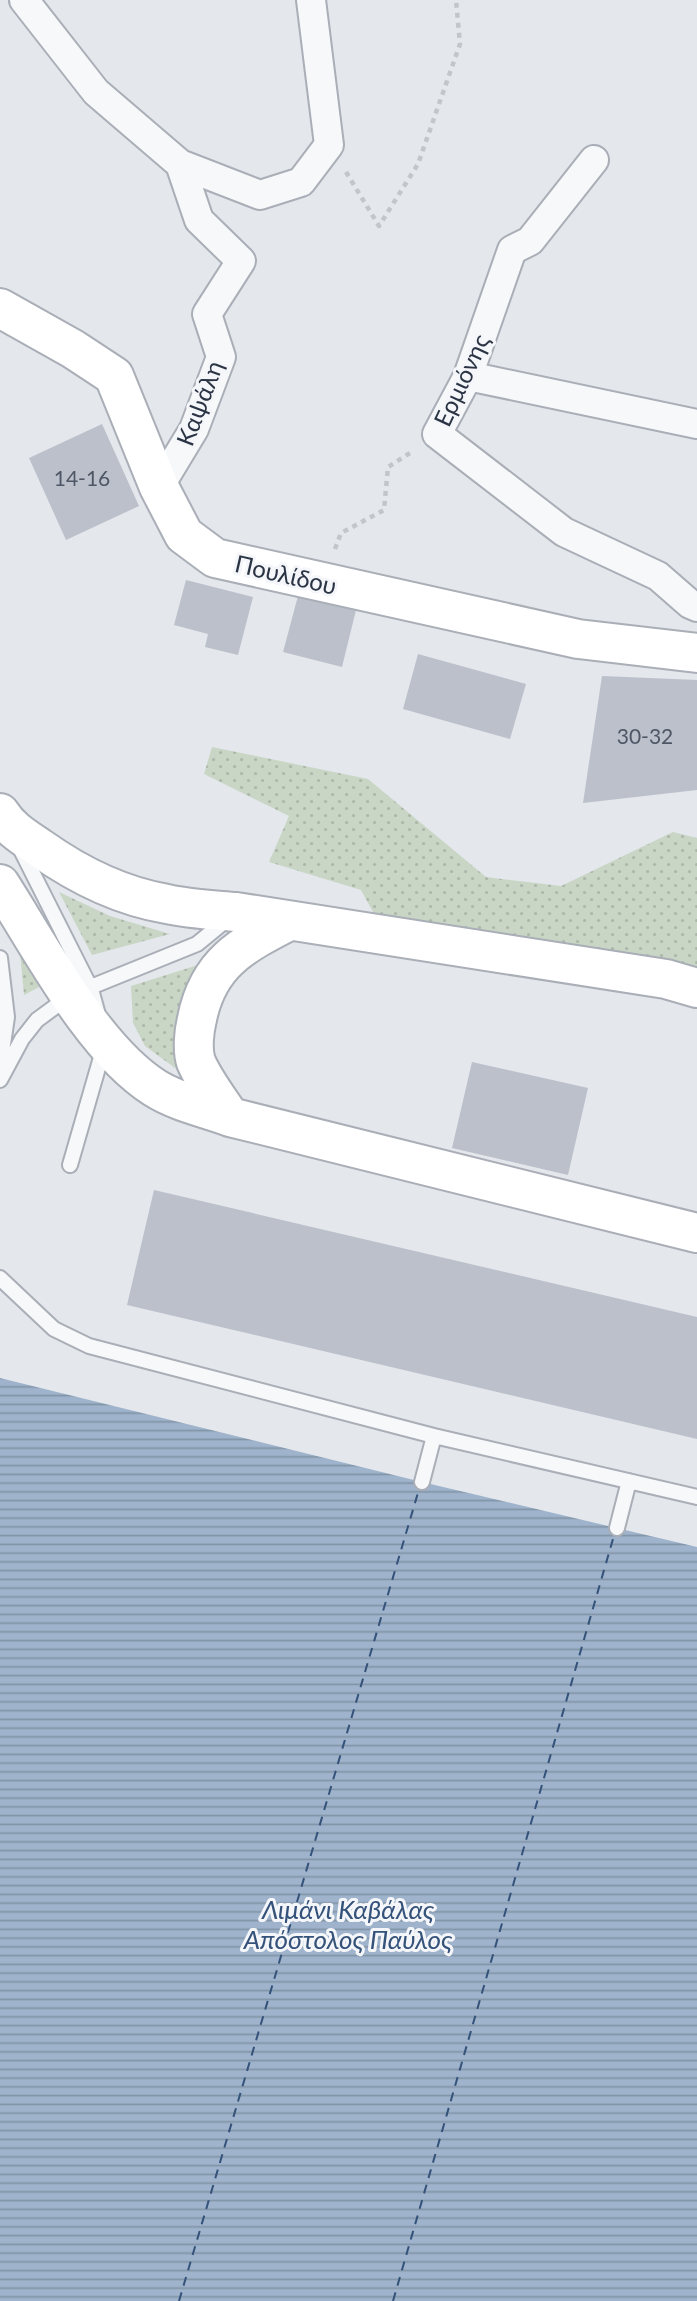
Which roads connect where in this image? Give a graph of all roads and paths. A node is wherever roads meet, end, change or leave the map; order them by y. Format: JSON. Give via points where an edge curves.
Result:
{"nodes":[{"id":1,"x":311,"y":0,"type":"edge"},
{"id":2,"x":456,"y":0,"type":"edge"},
{"id":3,"x":29,"y":2,"type":"edge"},
{"id":4,"x":330,"y":145,"type":"junction"},
{"id":5,"x":594,"y":160,"type":"dead end"},
{"id":6,"x":180,"y":164,"type":"junction"},
{"id":7,"x":0,"y":308,"type":"edge"},
{"id":8,"x":468,"y":376,"type":"junction"},
{"id":9,"x":697,"y":424,"type":"edge"},
{"id":10,"x":437,"y":434,"type":"junction"},
{"id":11,"x":159,"y":487,"type":"junction"},
{"id":12,"x":321,"y":582,"type":"junction"},
{"id":13,"x":697,"y":607,"type":"edge"},
{"id":14,"x":697,"y":653,"type":"edge"},
{"id":15,"x":4,"y":819,"type":"edge"},
{"id":16,"x":0,"y":884,"type":"edge"},
{"id":17,"x":236,"y":912,"type":"junction"},
{"id":18,"x":289,"y":921,"type":"junction"},
{"id":19,"x":0,"y":958,"type":"edge"},
{"id":20,"x":697,"y":988,"type":"edge"},
{"id":21,"x":81,"y":992,"type":"junction"},
{"id":22,"x":105,"y":1043,"type":"junction"},
{"id":23,"x":0,"y":1065,"type":"edge"},
{"id":24,"x":0,"y":1080,"type":"edge"},
{"id":25,"x":230,"y":1117,"type":"junction"},
{"id":26,"x":70,"y":1165,"type":"dead end"},
{"id":27,"x":697,"y":1233,"type":"edge"},
{"id":28,"x":0,"y":1278,"type":"edge"},
{"id":29,"x":434,"y":1436,"type":"junction"},
{"id":30,"x":629,"y":1481,"type":"junction"},
{"id":31,"x":422,"y":1482,"type":"dead end"},
{"id":32,"x":697,"y":1497,"type":"edge"},
{"id":33,"x":617,"y":1528,"type":"dead end"}],
"edges":[{"from":1,"to":4,"type":"street"},
{"from":2,"to":4,"type":"path","via":[[460,44],[456,56],[418,164],[379,226]]},
{"from":3,"to":6,"type":"street","via":[[96,92]]},
{"from":4,"to":6,"type":"street","via":[[301,182],[260,195]]},
{"from":5,"to":8,"type":"street","name":"Ερμιόνης","via":[[530,241],[512,250]]},
{"from":6,"to":11,"type":"street","name":"Καψάλη","via":[[199,220],[241,261],[207,314],[221,357],[194,429]]},
{"from":7,"to":11,"type":"street","name":"Πουλίδου","via":[[114,376]]},
{"from":8,"to":9,"type":"street"},
{"from":8,"to":10,"type":"street","name":"Ερμιόνης"},
{"from":10,"to":12,"type":"path","name":"Ερμιόνης","via":[[388,467],[384,510],[341,533]]},
{"from":10,"to":13,"type":"street","via":[[564,532],[659,576]]},
{"from":11,"to":12,"type":"street","name":"Πουλίδου","via":[[184,535],[215,558]]},
{"from":12,"to":14,"type":"street","name":"Πουλίδου","via":[[578,639]]},
{"from":15,"to":17,"type":"street","via":[[52,857],[91,880],[167,905]]},
{"from":15,"to":21,"type":"lane"},
{"from":16,"to":21,"type":"street"},
{"from":17,"to":18,"type":"street"},
{"from":17,"to":21,"type":"lane","via":[[197,944]]},
{"from":18,"to":20,"type":"street","via":[[666,979]]},
{"from":18,"to":25,"type":"street","via":[[248,942],[220,967],[201,996],[195,1059]]},
{"from":19,"to":23,"type":"lane","via":[[7,1017]]},
{"from":21,"to":22,"type":"street"},
{"from":21,"to":24,"type":"lane","via":[[37,1020]]},
{"from":22,"to":25,"type":"street","via":[[158,1090]]},
{"from":22,"to":26,"type":"lane"},
{"from":25,"to":27,"type":"street"},
{"from":28,"to":29,"type":"lane","via":[[54,1329],[89,1346]]},
{"from":29,"to":30,"type":"lane"},
{"from":29,"to":31,"type":"lane"},
{"from":30,"to":32,"type":"lane"},
{"from":30,"to":33,"type":"lane"}]}
